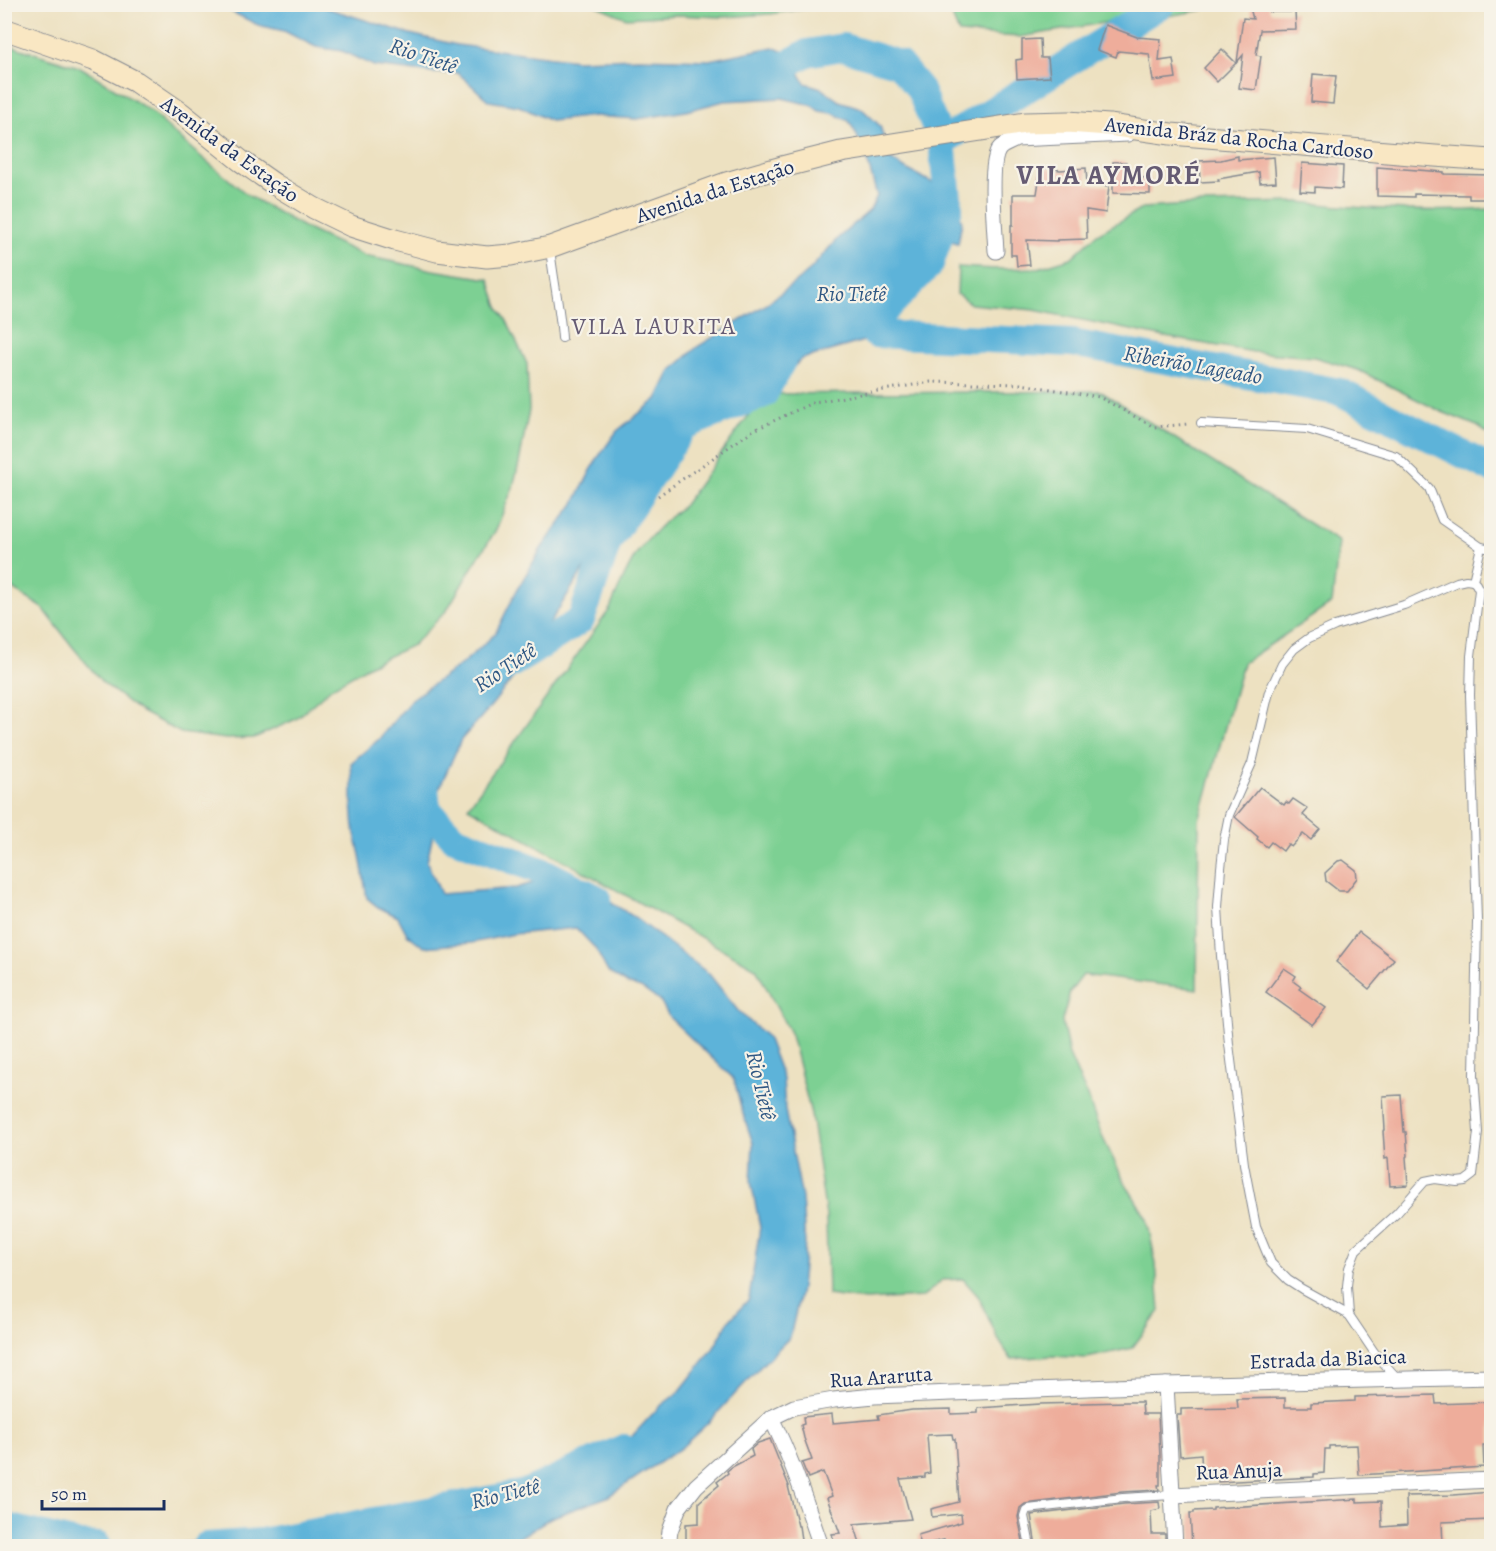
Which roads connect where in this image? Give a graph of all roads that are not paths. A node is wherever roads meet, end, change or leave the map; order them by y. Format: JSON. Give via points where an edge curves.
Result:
{"nodes":[{"id":1,"x":4,"y":29,"type":"edge"},
{"id":2,"x":1145,"y":130,"type":"junction"},
{"id":3,"x":840,"y":153,"type":"joint"},
{"id":4,"x":1491,"y":160,"type":"edge"},
{"id":5,"x":550,"y":247,"type":"junction"},
{"id":6,"x":996,"y":251,"type":"dead end"},
{"id":7,"x":562,"y":338,"type":"dead end"},
{"id":8,"x":1201,"y":423,"type":"road end"},
{"id":9,"x":1481,"y":547,"type":"junction"},
{"id":10,"x":1491,"y":549,"type":"edge"},
{"id":11,"x":1473,"y":581,"type":"junction"},
{"id":12,"x":1349,"y":1315,"type":"junction"},
{"id":13,"x":1491,"y":1377,"type":"edge"},
{"id":14,"x":1397,"y":1378,"type":"junction"},
{"id":15,"x":1166,"y":1385,"type":"junction"},
{"id":16,"x":771,"y":1418,"type":"junction"},
{"id":17,"x":1491,"y":1480,"type":"edge"},
{"id":18,"x":1172,"y":1495,"type":"junction"},
{"id":19,"x":668,"y":1546,"type":"edge"},
{"id":20,"x":820,"y":1546,"type":"edge"},
{"id":21,"x":1030,"y":1546,"type":"edge"},
{"id":22,"x":1175,"y":1546,"type":"edge"}],
"edges":[{"from":1,"to":5,"type":"street","name":"Avenida da Estação","via":[[93,60],[136,82],[241,162],[314,208],[351,226],[437,251],[487,257]]},
{"from":2,"to":3,"type":"street","name":"Avenida Bráz da Rocha Cardoso","via":[[1068,122],[1025,123]]},
{"from":2,"to":4,"type":"street","name":"Avenida Bráz da Rocha Cardoso"},
{"from":2,"to":6,"type":"street","via":[[1123,136],[1016,139],[1000,148],[994,159]]},
{"from":3,"to":5,"type":"street","name":"Avenida da Estação","via":[[726,183]]},
{"from":5,"to":7,"type":"lane"},
{"from":8,"to":9,"type":"lane","via":[[1307,429],[1396,456],[1430,488],[1442,520]]},
{"from":9,"to":10,"type":"lane"},
{"from":9,"to":11,"type":"lane"},
{"from":11,"to":12,"type":"lane","via":[[1479,590],[1470,694],[1477,921],[1474,1075],[1478,1132],[1473,1175],[1466,1181],[1425,1181],[1356,1250],[1347,1286]]},
{"from":11,"to":12,"type":"lane","via":[[1457,582],[1404,605],[1335,626],[1294,649],[1269,692],[1252,763],[1229,815],[1224,840],[1218,907],[1221,956],[1244,1164],[1256,1227],[1271,1263],[1288,1280]]},
{"from":12,"to":14,"type":"lane"},
{"from":13,"to":14,"type":"street","name":"Estrada da Biacica"},
{"from":14,"to":15,"type":"street","name":"Estrada da Biacica"},
{"from":15,"to":16,"type":"street","name":"Rua Araruta","via":[[874,1396],[794,1407]]},
{"from":15,"to":18,"type":"street"},
{"from":16,"to":19,"type":"street","name":"Rua Araruta","via":[[696,1486],[678,1509]]},
{"from":16,"to":20,"type":"street"},
{"from":17,"to":18,"type":"street","name":"Rua Anuja"},
{"from":18,"to":21,"type":"lane","name":"Rua Anuja","via":[[1028,1509],[1024,1516]]},
{"from":18,"to":22,"type":"street"}]}
